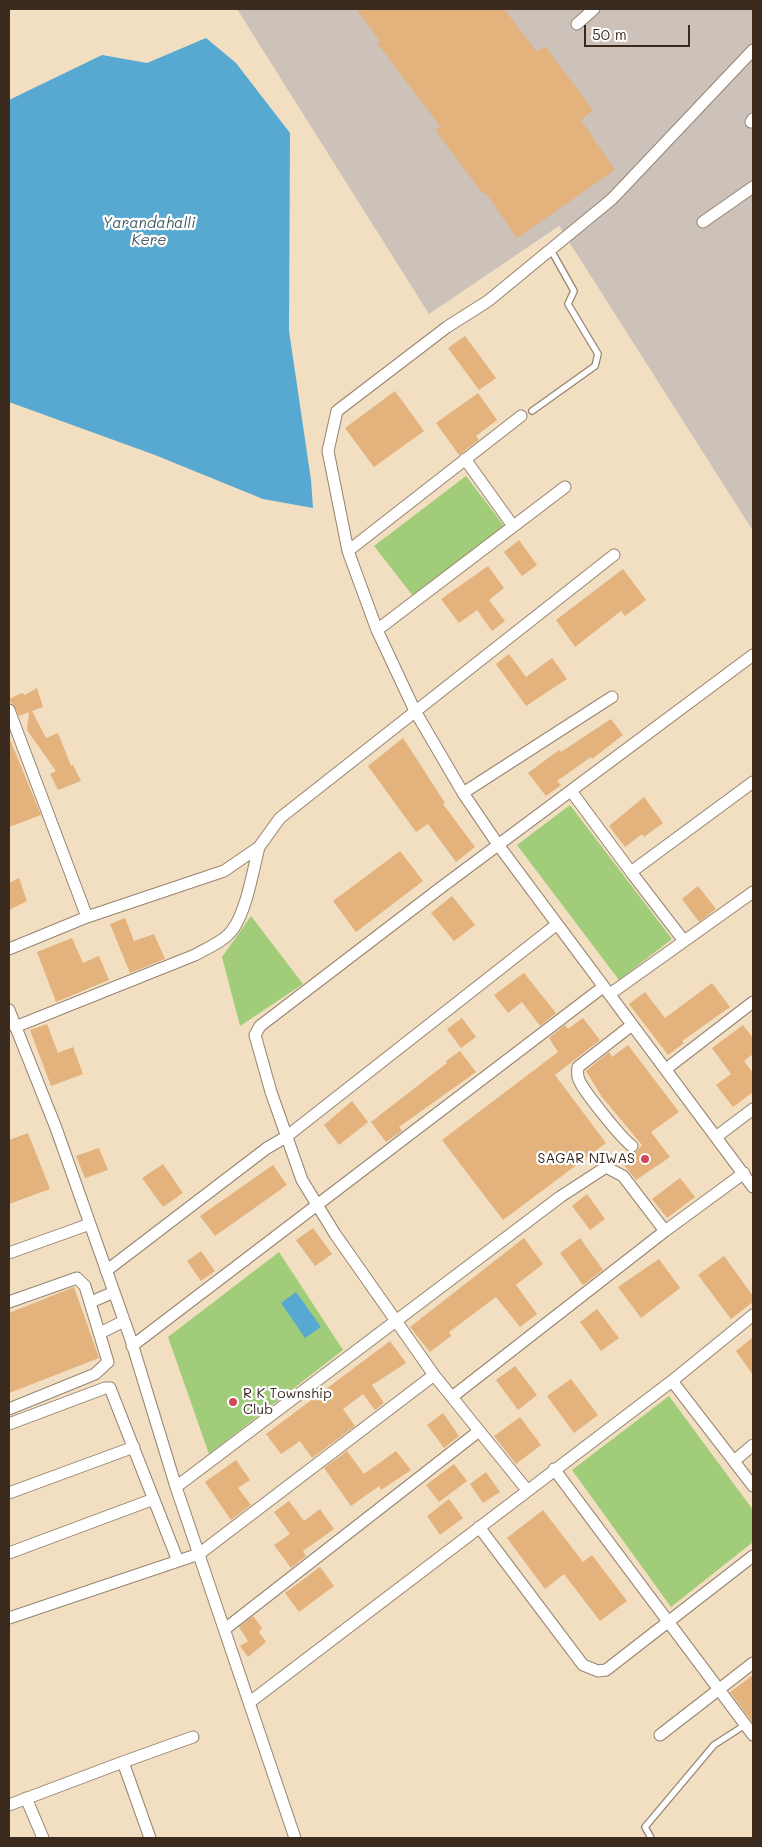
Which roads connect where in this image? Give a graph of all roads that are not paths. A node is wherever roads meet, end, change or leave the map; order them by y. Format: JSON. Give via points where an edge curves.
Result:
{"nodes":[{"id":1,"x":594,"y":9,"type":"edge"},
{"id":2,"x":577,"y":24,"type":"dead end"},
{"id":3,"x":753,"y":50,"type":"edge"},
{"id":4,"x":753,"y":186,"type":"edge"},
{"id":5,"x":703,"y":222,"type":"dead end"},
{"id":6,"x":551,"y":250,"type":"junction"},
{"id":7,"x":526,"y":413,"type":"joint"},
{"id":8,"x":465,"y":459,"type":"junction"},
{"id":9,"x":565,"y":487,"type":"dead end"},
{"id":10,"x":513,"y":526,"type":"junction"},
{"id":11,"x":348,"y":551,"type":"junction"},
{"id":12,"x":614,"y":555,"type":"dead end"},
{"id":13,"x":377,"y":630,"type":"junction"},
{"id":14,"x":753,"y":654,"type":"edge"},
{"id":15,"x":612,"y":696,"type":"dead end"},
{"id":16,"x":9,"y":710,"type":"edge"},
{"id":17,"x":414,"y":711,"type":"junction"},
{"id":18,"x":753,"y":782,"type":"edge"},
{"id":19,"x":570,"y":791,"type":"junction"},
{"id":20,"x":463,"y":792,"type":"junction"},
{"id":21,"x":499,"y":846,"type":"junction"},
{"id":22,"x":259,"y":847,"type":"junction"},
{"id":23,"x":631,"y":872,"type":"junction"},
{"id":24,"x":753,"y":892,"type":"edge"},
{"id":25,"x":87,"y":917,"type":"junction"},
{"id":26,"x":556,"y":924,"type":"junction"},
{"id":27,"x":684,"y":941,"type":"junction"},
{"id":28,"x":9,"y":949,"type":"edge"},
{"id":29,"x":606,"y":991,"type":"junction"},
{"id":30,"x":753,"y":1002,"type":"edge"},
{"id":31,"x":9,"y":1010,"type":"edge"},
{"id":32,"x":632,"y":1024,"type":"junction"},
{"id":33,"x":16,"y":1027,"type":"junction"},
{"id":34,"x":666,"y":1069,"type":"junction"},
{"id":35,"x":753,"y":1109,"type":"edge"},
{"id":36,"x":286,"y":1137,"type":"junction"},
{"id":37,"x":716,"y":1137,"type":"junction"},
{"id":38,"x":632,"y":1146,"type":"dead end"},
{"id":39,"x":744,"y":1173,"type":"junction"},
{"id":40,"x":753,"y":1187,"type":"edge"},
{"id":41,"x":317,"y":1205,"type":"junction"},
{"id":42,"x":90,"y":1224,"type":"junction"},
{"id":43,"x":665,"y":1231,"type":"junction"},
{"id":44,"x":9,"y":1253,"type":"edge"},
{"id":45,"x":106,"y":1271,"type":"junction"},
{"id":46,"x":114,"y":1292,"type":"junction"},
{"id":47,"x":9,"y":1302,"type":"edge"},
{"id":48,"x":90,"y":1302,"type":"junction"},
{"id":49,"x":753,"y":1315,"type":"edge"},
{"id":50,"x":124,"y":1321,"type":"junction"},
{"id":51,"x":397,"y":1322,"type":"junction"},
{"id":52,"x":100,"y":1333,"type":"junction"},
{"id":53,"x":132,"y":1346,"type":"junction"},
{"id":54,"x":434,"y":1375,"type":"junction"},
{"id":55,"x":672,"y":1380,"type":"junction"},
{"id":56,"x":452,"y":1397,"type":"junction"},
{"id":57,"x":9,"y":1409,"type":"edge"},
{"id":58,"x":9,"y":1424,"type":"edge"},
{"id":59,"x":479,"y":1431,"type":"junction"},
{"id":60,"x":753,"y":1445,"type":"edge"},
{"id":61,"x":134,"y":1447,"type":"junction"},
{"id":62,"x":734,"y":1461,"type":"junction"},
{"id":63,"x":554,"y":1469,"type":"junction"},
{"id":64,"x":753,"y":1486,"type":"edge"},
{"id":65,"x":176,"y":1487,"type":"junction"},
{"id":66,"x":527,"y":1490,"type":"junction"},
{"id":67,"x":9,"y":1493,"type":"edge"},
{"id":68,"x":154,"y":1499,"type":"junction"},
{"id":69,"x":479,"y":1527,"type":"junction"},
{"id":70,"x":9,"y":1553,"type":"edge"},
{"id":71,"x":199,"y":1554,"type":"junction"},
{"id":72,"x":753,"y":1556,"type":"edge"},
{"id":73,"x":178,"y":1561,"type":"junction"},
{"id":74,"x":9,"y":1618,"type":"edge"},
{"id":75,"x":668,"y":1622,"type":"junction"},
{"id":76,"x":225,"y":1629,"type":"junction"},
{"id":77,"x":753,"y":1663,"type":"edge"},
{"id":78,"x":719,"y":1689,"type":"junction"},
{"id":79,"x":250,"y":1702,"type":"junction"},
{"id":80,"x":745,"y":1724,"type":"junction"},
{"id":81,"x":660,"y":1735,"type":"dead end"},
{"id":82,"x":753,"y":1735,"type":"edge"},
{"id":83,"x":193,"y":1737,"type":"dead end"},
{"id":84,"x":123,"y":1762,"type":"junction"},
{"id":85,"x":26,"y":1798,"type":"junction"},
{"id":86,"x":9,"y":1805,"type":"edge"},
{"id":87,"x":42,"y":1838,"type":"edge"},
{"id":88,"x":150,"y":1838,"type":"edge"},
{"id":89,"x":295,"y":1838,"type":"edge"},
{"id":90,"x":651,"y":1838,"type":"edge"}],
"edges":[{"from":1,"to":2,"type":"street"},
{"from":3,"to":6,"type":"street","via":[[612,199]]},
{"from":4,"to":5,"type":"street"},
{"from":6,"to":7,"type":"lane","via":[[574,291],[568,304],[598,354],[596,366]]},
{"from":6,"to":11,"type":"street","via":[[488,301],[447,327],[337,411],[328,451]]},
{"from":7,"to":8,"type":"street"},
{"from":8,"to":10,"type":"street"},
{"from":8,"to":11,"type":"street"},
{"from":9,"to":10,"type":"street"},
{"from":10,"to":13,"type":"street"},
{"from":11,"to":13,"type":"street"},
{"from":12,"to":17,"type":"street"},
{"from":13,"to":17,"type":"street"},
{"from":14,"to":19,"type":"street"},
{"from":15,"to":20,"type":"street"},
{"from":16,"to":25,"type":"street"},
{"from":17,"to":20,"type":"street"},
{"from":17,"to":22,"type":"street","via":[[280,818]]},
{"from":18,"to":23,"type":"street"},
{"from":19,"to":21,"type":"street"},
{"from":19,"to":23,"type":"street"},
{"from":20,"to":21,"type":"street"},
{"from":21,"to":26,"type":"street"},
{"from":21,"to":36,"type":"street","via":[[260,1026],[255,1035]]},
{"from":22,"to":25,"type":"street","via":[[224,872]]},
{"from":22,"to":33,"type":"street","via":[[248,892],[233,929],[221,940],[195,955]]},
{"from":23,"to":27,"type":"street"},
{"from":24,"to":27,"type":"street"},
{"from":25,"to":28,"type":"street"},
{"from":26,"to":29,"type":"street"},
{"from":26,"to":36,"type":"street"},
{"from":27,"to":29,"type":"street"},
{"from":29,"to":32,"type":"street"},
{"from":29,"to":41,"type":"street"},
{"from":30,"to":34,"type":"street"},
{"from":31,"to":33,"type":"street"},
{"from":32,"to":34,"type":"street"},
{"from":32,"to":38,"type":"street","via":[[578,1067],[577,1075],[625,1142]]},
{"from":33,"to":42,"type":"street"},
{"from":34,"to":37,"type":"street"},
{"from":35,"to":37,"type":"street"},
{"from":36,"to":41,"type":"street","via":[[302,1180]]},
{"from":36,"to":45,"type":"street","via":[[266,1148]]},
{"from":37,"to":39,"type":"street"},
{"from":39,"to":40,"type":"street"},
{"from":39,"to":43,"type":"street"},
{"from":41,"to":51,"type":"street"},
{"from":41,"to":53,"type":"street"},
{"from":42,"to":44,"type":"street"},
{"from":42,"to":45,"type":"street"},
{"from":43,"to":51,"type":"street","via":[[623,1176],[606,1167],[560,1197]]},
{"from":43,"to":56,"type":"street"},
{"from":45,"to":46,"type":"street"},
{"from":46,"to":48,"type":"street"},
{"from":46,"to":50,"type":"street"},
{"from":47,"to":48,"type":"street","via":[[77,1278],[85,1286]]},
{"from":48,"to":52,"type":"street"},
{"from":49,"to":55,"type":"street"},
{"from":50,"to":52,"type":"street"},
{"from":50,"to":53,"type":"street"},
{"from":51,"to":54,"type":"street"},
{"from":51,"to":65,"type":"street"},
{"from":52,"to":57,"type":"street","via":[[108,1362],[95,1374]]},
{"from":53,"to":65,"type":"street"},
{"from":54,"to":56,"type":"street"},
{"from":54,"to":71,"type":"street"},
{"from":55,"to":62,"type":"street"},
{"from":55,"to":63,"type":"street"},
{"from":56,"to":59,"type":"street"},
{"from":58,"to":61,"type":"street","via":[[108,1387]]},
{"from":59,"to":66,"type":"street"},
{"from":59,"to":76,"type":"street"},
{"from":60,"to":62,"type":"street"},
{"from":61,"to":67,"type":"street"},
{"from":61,"to":68,"type":"street"},
{"from":62,"to":64,"type":"street"},
{"from":63,"to":66,"type":"street"},
{"from":63,"to":75,"type":"street"},
{"from":65,"to":71,"type":"street"},
{"from":66,"to":69,"type":"street"},
{"from":68,"to":70,"type":"street"},
{"from":68,"to":73,"type":"street"},
{"from":69,"to":75,"type":"street","via":[[583,1665],[598,1671],[606,1670]]},
{"from":69,"to":79,"type":"street"},
{"from":71,"to":73,"type":"street"},
{"from":71,"to":76,"type":"street"},
{"from":72,"to":75,"type":"street"},
{"from":73,"to":74,"type":"street"},
{"from":75,"to":78,"type":"street"},
{"from":76,"to":79,"type":"street"},
{"from":77,"to":78,"type":"street"},
{"from":78,"to":80,"type":"street"},
{"from":78,"to":81,"type":"street"},
{"from":79,"to":89,"type":"street"},
{"from":80,"to":82,"type":"street"},
{"from":80,"to":90,"type":"lane","via":[[714,1745],[645,1827]]},
{"from":83,"to":84,"type":"street"},
{"from":84,"to":85,"type":"street"},
{"from":84,"to":88,"type":"street"},
{"from":85,"to":86,"type":"street"},
{"from":85,"to":87,"type":"street"}]}
